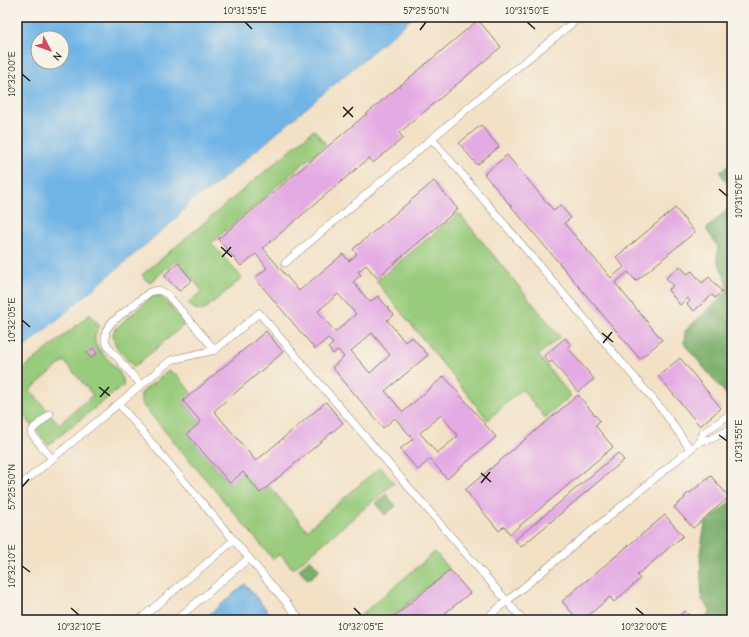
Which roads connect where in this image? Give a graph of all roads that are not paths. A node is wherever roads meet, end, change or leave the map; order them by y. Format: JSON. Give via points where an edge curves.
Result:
{"nodes":[{"id":1,"x":580,"y":17,"type":"edge"},
{"id":2,"x":432,"y":139,"type":"junction"},
{"id":3,"x":285,"y":263,"type":"dead end"},
{"id":4,"x":215,"y":350,"type":"junction"},
{"id":5,"x":141,"y":385,"type":"junction"},
{"id":6,"x":118,"y":404,"type":"junction"},
{"id":7,"x":732,"y":413,"type":"edge"},
{"id":8,"x":50,"y":414,"type":"dead end"},
{"id":9,"x":732,"y":430,"type":"edge"},
{"id":10,"x":700,"y":441,"type":"junction"},
{"id":11,"x":690,"y":449,"type":"junction"},
{"id":12,"x":52,"y":459,"type":"junction"},
{"id":13,"x":17,"y":488,"type":"edge"},
{"id":14,"x":234,"y":540,"type":"junction"},
{"id":15,"x":249,"y":558,"type":"junction"},
{"id":16,"x":507,"y":601,"type":"junction"},
{"id":17,"x":139,"y":620,"type":"edge"},
{"id":18,"x":176,"y":620,"type":"edge"},
{"id":19,"x":301,"y":620,"type":"edge"},
{"id":20,"x":484,"y":620,"type":"edge"},
{"id":21,"x":524,"y":620,"type":"edge"}],
"edges":[{"from":1,"to":2,"type":"lane"},
{"from":2,"to":3,"type":"lane"},
{"from":2,"to":11,"type":"lane","via":[[664,412]]},
{"from":4,"to":5,"type":"lane","via":[[171,360]]},
{"from":4,"to":5,"type":"lane","via":[[167,294],[159,290],[150,292],[112,322],[106,330],[105,340]]},
{"from":4,"to":16,"type":"lane","via":[[259,313]]},
{"from":5,"to":6,"type":"lane"},
{"from":6,"to":12,"type":"lane"},
{"from":6,"to":14,"type":"lane"},
{"from":7,"to":10,"type":"lane","via":[[703,432]]},
{"from":8,"to":12,"type":"lane","via":[[31,433]]},
{"from":9,"to":10,"type":"lane","via":[[711,440]]},
{"from":10,"to":11,"type":"lane"},
{"from":11,"to":16,"type":"lane"},
{"from":12,"to":13,"type":"lane"},
{"from":14,"to":15,"type":"lane"},
{"from":14,"to":17,"type":"lane"},
{"from":15,"to":18,"type":"lane"},
{"from":15,"to":19,"type":"lane"},
{"from":16,"to":20,"type":"lane"},
{"from":16,"to":21,"type":"lane"}]}
